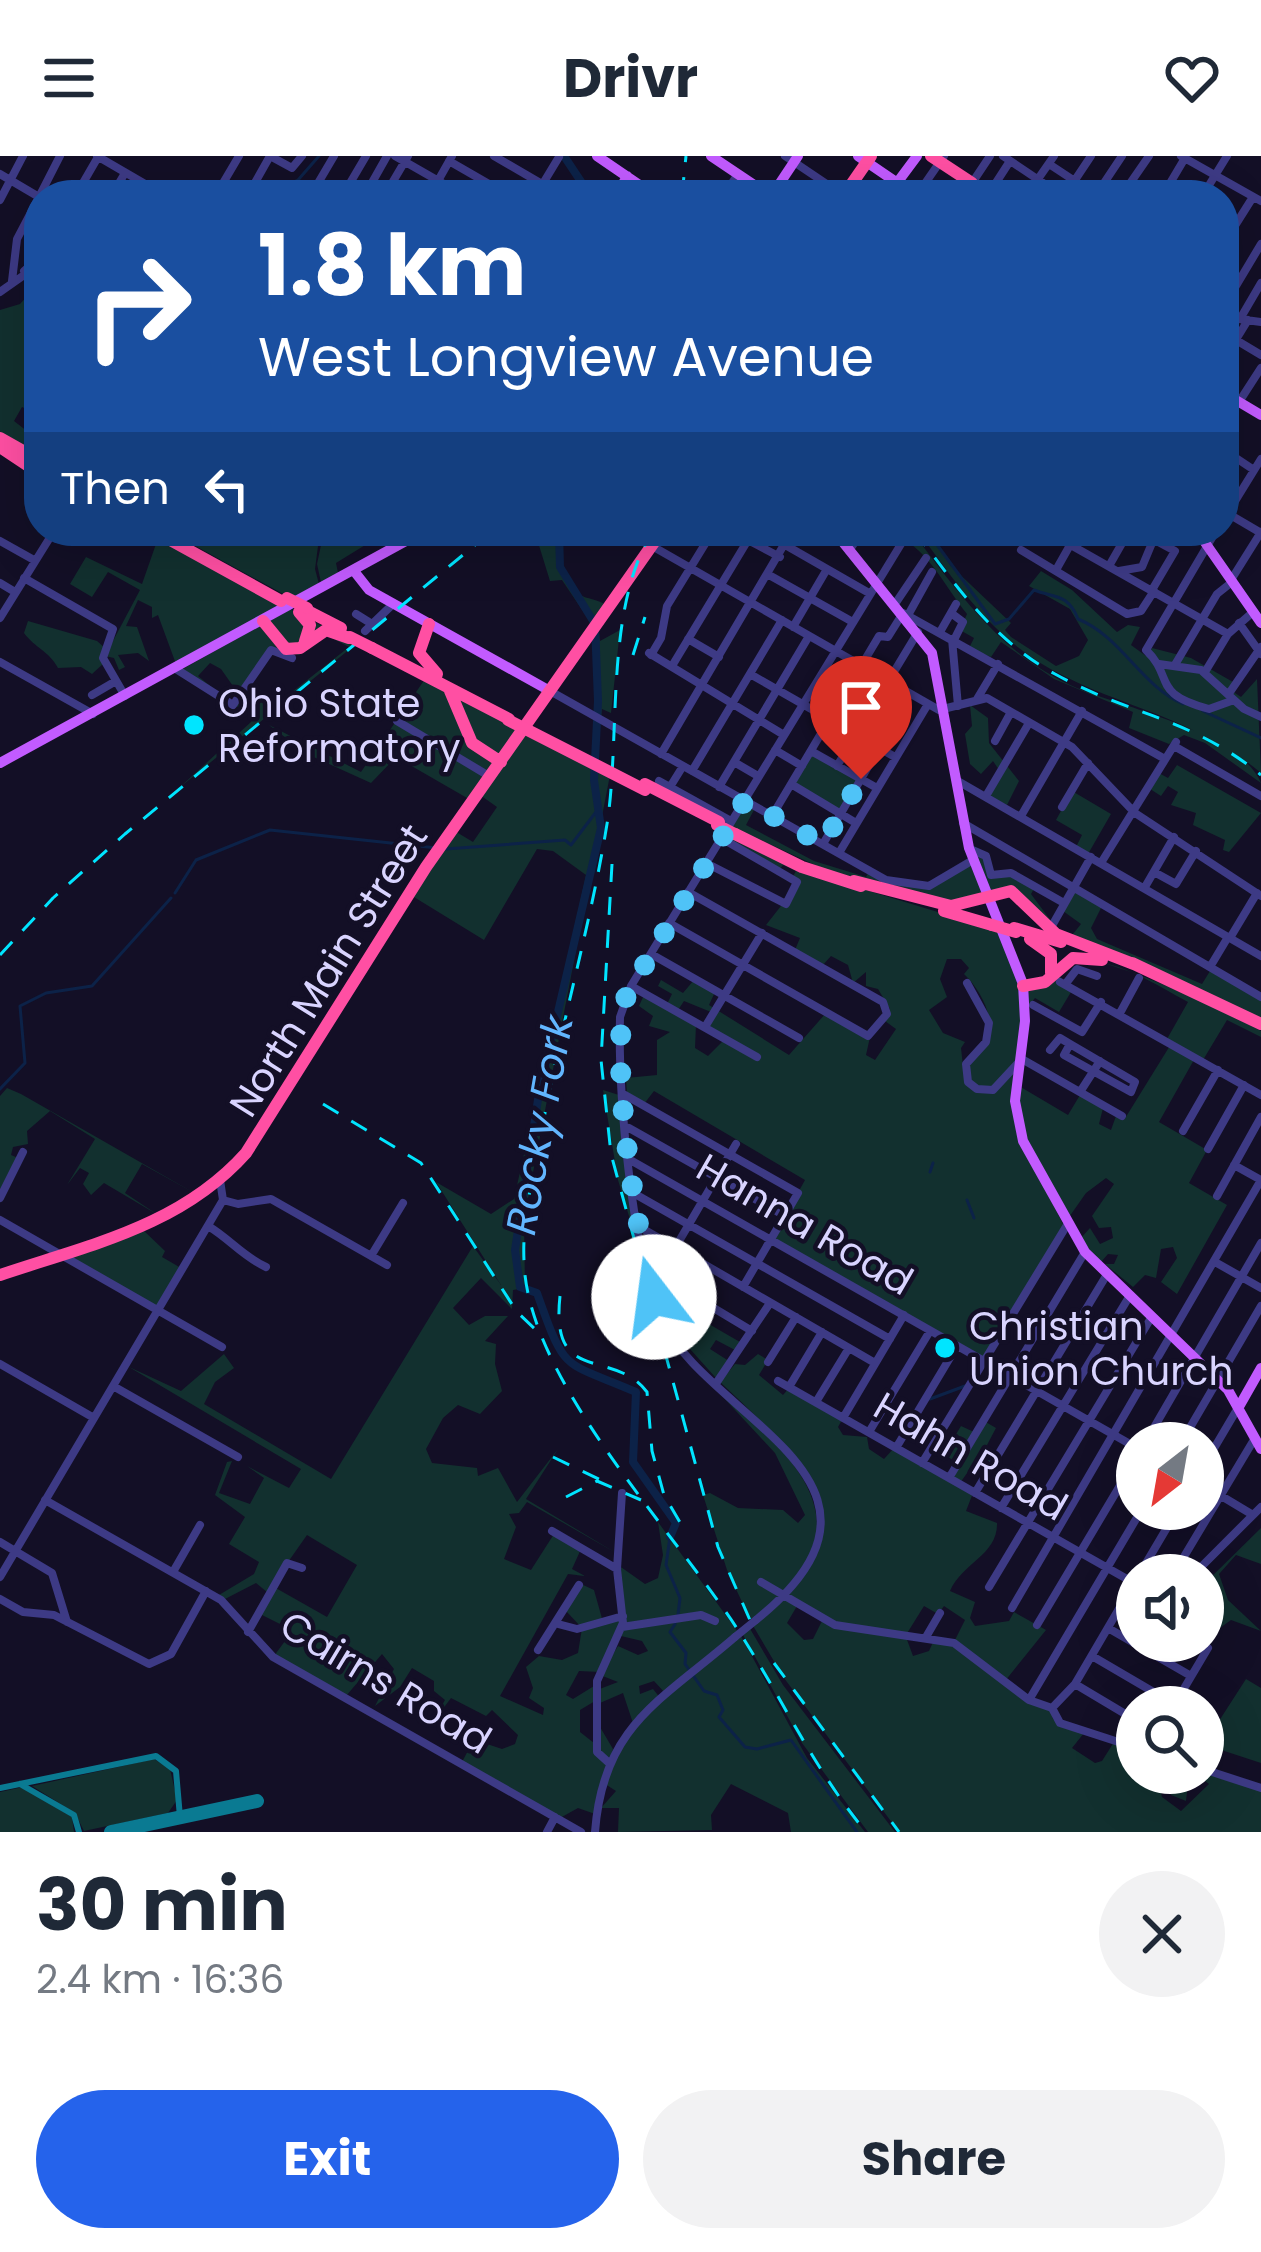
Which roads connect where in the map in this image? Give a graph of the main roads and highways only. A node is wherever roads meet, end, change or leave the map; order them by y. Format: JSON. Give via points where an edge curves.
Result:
{"nodes":[{"id":1,"x":597,"y":156,"type":"edge"},
{"id":2,"x":711,"y":156,"type":"edge"},
{"id":3,"x":917,"y":156,"type":"edge"},
{"id":4,"x":865,"y":158,"type":"edge"},
{"id":5,"x":938,"y":158,"type":"edge"},
{"id":6,"x":729,"y":161,"type":"edge"},
{"id":7,"x":627,"y":176,"type":"junction"},
{"id":8,"x":625,"y":180,"type":"edge"},
{"id":9,"x":633,"y":180,"type":"edge"},
{"id":10,"x":895,"y":180,"type":"edge"},
{"id":11,"x":897,"y":180,"type":"edge"},
{"id":12,"x":959,"y":180,"type":"edge"},
{"id":13,"x":182,"y":546,"type":"edge"},
{"id":14,"x":187,"y":546,"type":"edge"},
{"id":15,"x":399,"y":546,"type":"edge"},
{"id":16,"x":652,"y":546,"type":"edge"},
{"id":17,"x":844,"y":546,"type":"edge"},
{"id":18,"x":1207,"y":546,"type":"edge"},
{"id":19,"x":354,"y":571,"type":"junction"},
{"id":20,"x":278,"y":598,"type":"junction"},
{"id":21,"x":303,"y":610,"type":"junction"},
{"id":22,"x":1256,"y":616,"type":"edge"},
{"id":23,"x":265,"y":620,"type":"junction"},
{"id":24,"x":428,"y":623,"type":"junction"},
{"id":25,"x":357,"y":633,"type":"junction"},
{"id":26,"x":375,"y":647,"type":"junction"},
{"id":27,"x":398,"y":661,"type":"junction"},
{"id":28,"x":550,"y":691,"type":"junction"},
{"id":29,"x":510,"y":717,"type":"junction"},
{"id":30,"x":521,"y":732,"type":"junction"},
{"id":31,"x":484,"y":749,"type":"junction"},
{"id":32,"x":3,"y":758,"type":"edge"},
{"id":33,"x":501,"y":761,"type":"junction"},
{"id":34,"x":727,"y":829,"type":"junction"},
{"id":35,"x":854,"y":881,"type":"junction"},
{"id":36,"x":988,"y":895,"type":"junction"},
{"id":37,"x":992,"y":924,"type":"junction"},
{"id":38,"x":1016,"y":932,"type":"junction"},
{"id":39,"x":1137,"y":971,"type":"junction"},
{"id":40,"x":1172,"y":982,"type":"junction"},
{"id":41,"x":1023,"y":985,"type":"junction"},
{"id":42,"x":1261,"y":1026,"type":"edge"},
{"id":43,"x":0,"y":1275,"type":"edge"},
{"id":44,"x":1260,"y":1372,"type":"edge"},
{"id":45,"x":1240,"y":1405,"type":"junction"},
{"id":46,"x":1259,"y":1443,"type":"edge"}],
"edges":[{"from":1,"to":7,"type":"main road"},
{"from":2,"to":6,"type":"main road"},
{"from":3,"to":11,"type":"main road"},
{"from":4,"to":10,"type":"main road"},
{"from":5,"to":12,"type":"highway"},
{"from":7,"to":8,"type":"main road"},
{"from":7,"to":9,"type":"main road"},
{"from":13,"to":20,"type":"highway"},
{"from":14,"to":20,"type":"highway"},
{"from":15,"to":19,"type":"main road"},
{"from":16,"to":28,"type":"highway","name":"North Main Street"},
{"from":17,"to":36,"type":"main road","via":[[931,650],[953,778]]},
{"from":18,"to":22,"type":"main road"},
{"from":19,"to":23,"type":"main road"},
{"from":19,"to":24,"type":"main road","via":[[364,587]]},
{"from":20,"to":21,"type":"highway","bridge":true},
{"from":21,"to":23,"type":"highway","via":[[310,630],[296,647],[280,644]]},
{"from":21,"to":25,"type":"highway"},
{"from":23,"to":25,"type":"highway","via":[[288,650],[326,630]]},
{"from":23,"to":32,"type":"main road"},
{"from":24,"to":26,"type":"highway","via":[[408,649]]},
{"from":24,"to":28,"type":"main road"},
{"from":24,"to":29,"type":"highway","via":[[418,647],[423,662]]},
{"from":25,"to":26,"type":"highway","bridge":true},
{"from":26,"to":27,"type":"highway"},
{"from":26,"to":29,"type":"highway"},
{"from":27,"to":29,"type":"highway"},
{"from":27,"to":33,"type":"highway","via":[[452,693],[471,741]]},
{"from":28,"to":30,"type":"highway","name":"North Main Street"},
{"from":29,"to":31,"type":"highway","via":[[474,720],[472,736]]},
{"from":29,"to":34,"type":"highway","bridge":true},
{"from":30,"to":31,"type":"highway","via":[[500,749]]},
{"from":30,"to":33,"type":"highway","name":"North Main Street"},
{"from":31,"to":33,"type":"highway"},
{"from":33,"to":43,"type":"highway","name":"North Main Street","via":[[268,1124],[220,1180],[164,1219]]},
{"from":34,"to":35,"type":"highway"},
{"from":34,"to":37,"type":"highway","via":[[812,871]]},
{"from":35,"to":36,"type":"highway","via":[[948,905]]},
{"from":35,"to":37,"type":"highway"},
{"from":36,"to":39,"type":"highway","via":[[1015,893],[1062,937]]},
{"from":36,"to":41,"type":"main road"},
{"from":37,"to":38,"type":"highway","bridge":true},
{"from":38,"to":39,"type":"highway"},
{"from":38,"to":40,"type":"highway"},
{"from":38,"to":41,"type":"highway","via":[[1053,961],[1048,976]]},
{"from":39,"to":42,"type":"highway"},
{"from":40,"to":41,"type":"highway","via":[[1081,957],[1045,982]]},
{"from":40,"to":42,"type":"highway"},
{"from":41,"to":45,"type":"main road","via":[[1020,1134],[1067,1225],[1106,1276]]},
{"from":44,"to":45,"type":"main road"},
{"from":45,"to":46,"type":"main road"}]}
